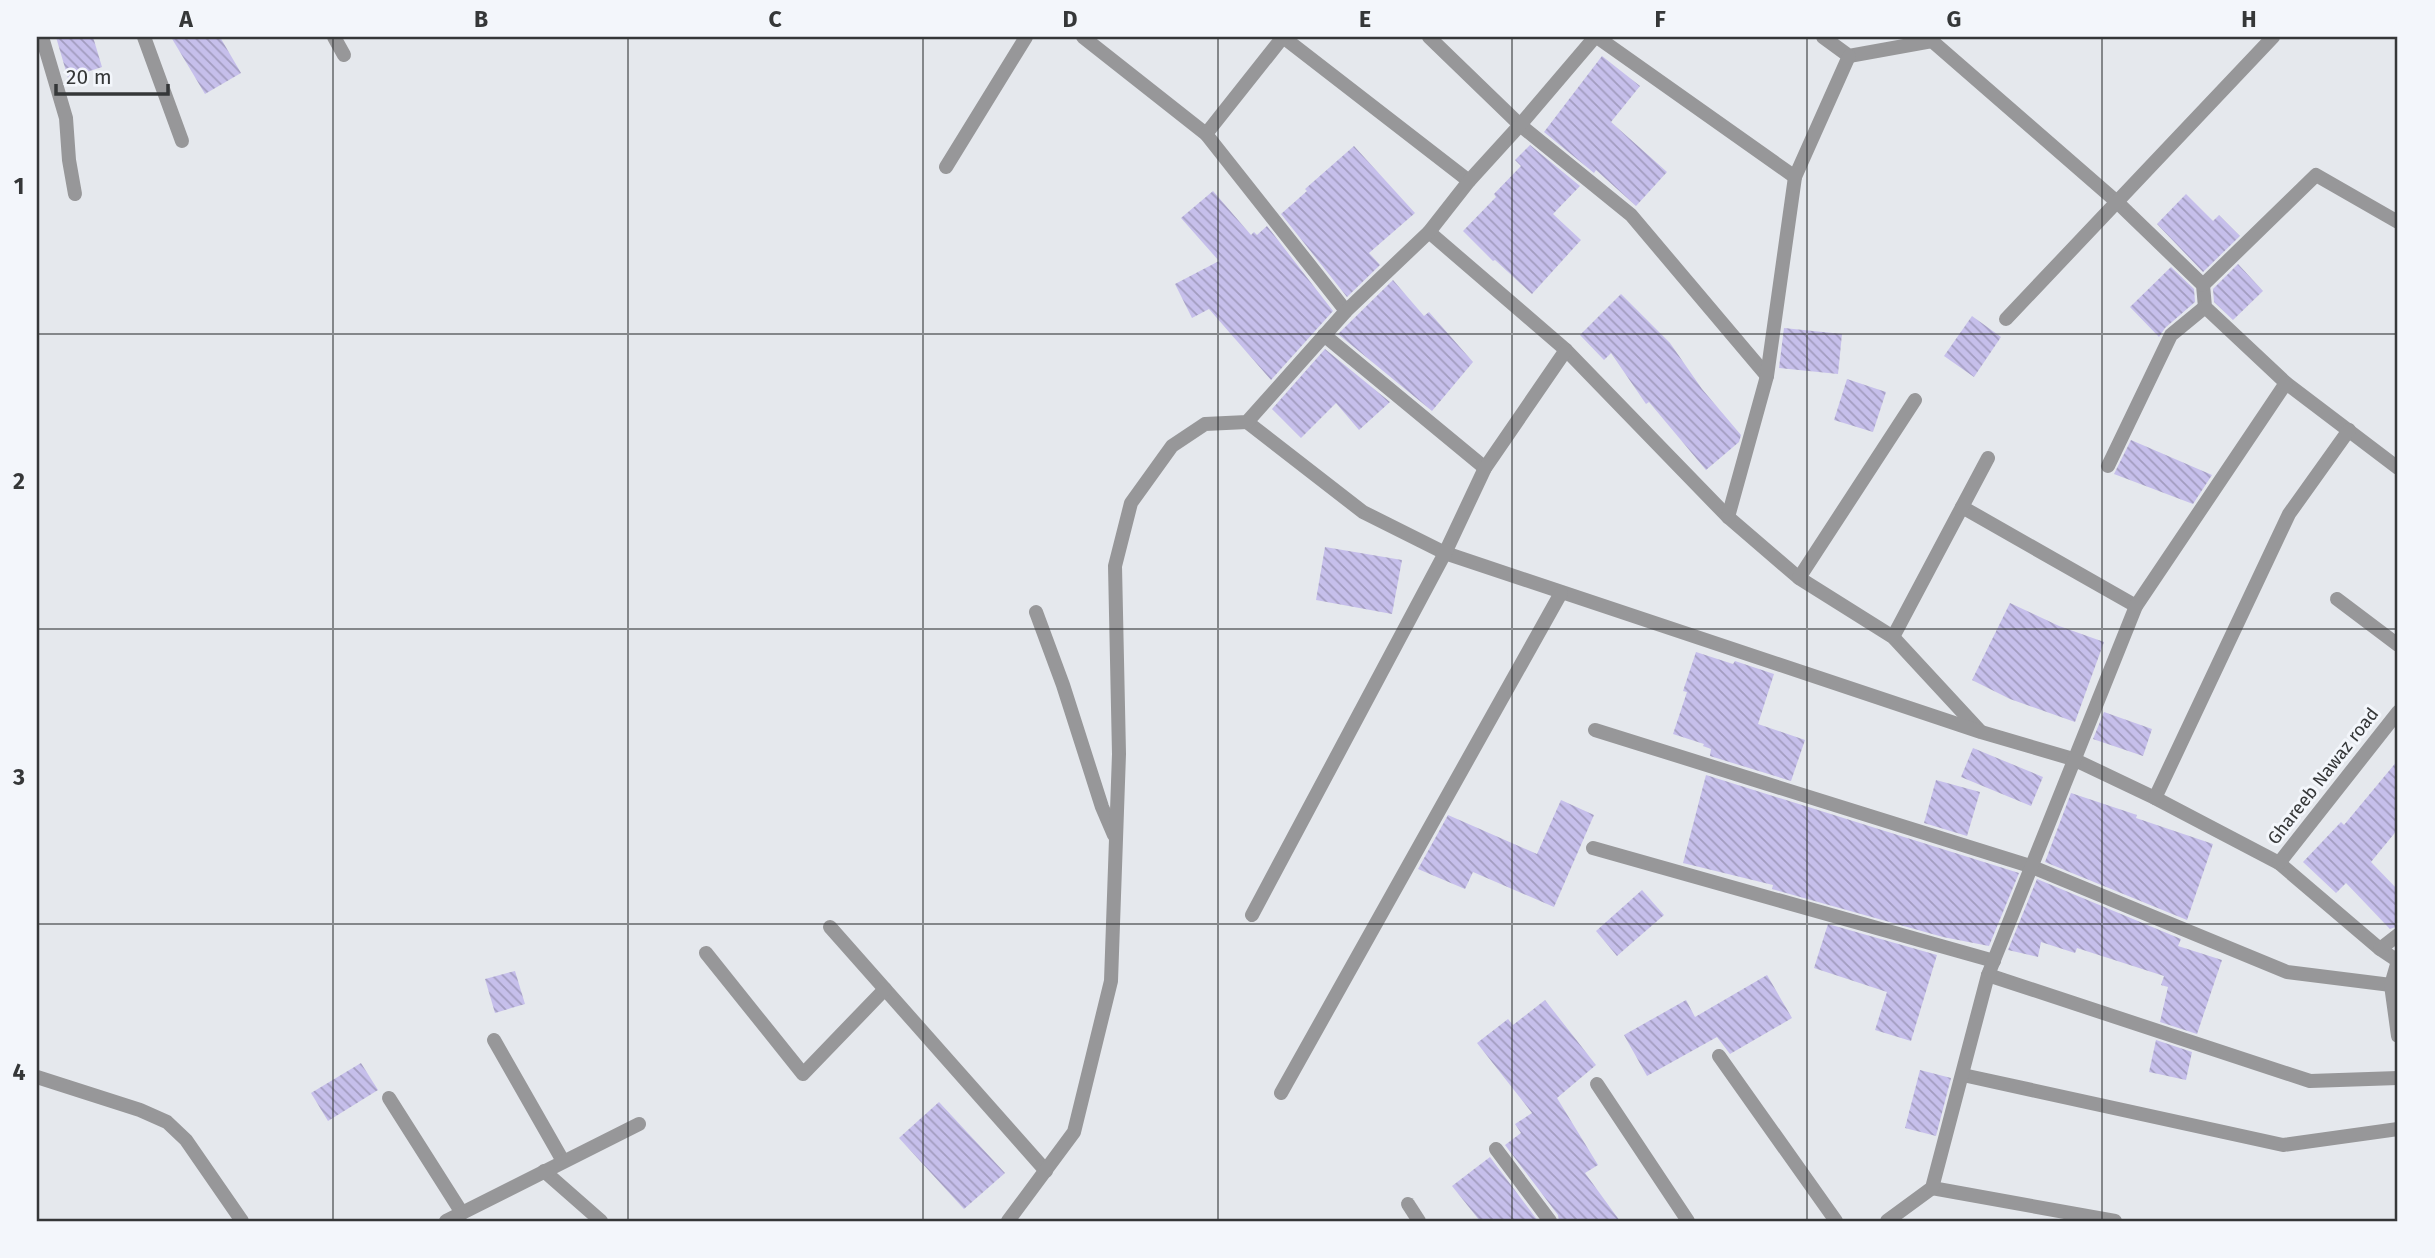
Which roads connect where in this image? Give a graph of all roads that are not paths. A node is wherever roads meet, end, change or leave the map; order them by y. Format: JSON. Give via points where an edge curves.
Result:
{"nodes":[{"id":1,"x":42,"y":37,"type":"edge"},
{"id":2,"x":144,"y":37,"type":"edge"},
{"id":3,"x":334,"y":37,"type":"edge"},
{"id":4,"x":1026,"y":37,"type":"edge"},
{"id":5,"x":1083,"y":37,"type":"edge"},
{"id":6,"x":1283,"y":37,"type":"edge"},
{"id":7,"x":1429,"y":37,"type":"edge"},
{"id":8,"x":1596,"y":37,"type":"edge"},
{"id":9,"x":1823,"y":37,"type":"edge"},
{"id":10,"x":2273,"y":37,"type":"edge"},
{"id":11,"x":344,"y":55,"type":"dead end"},
{"id":12,"x":1849,"y":56,"type":"junction"},
{"id":13,"x":1520,"y":125,"type":"junction"},
{"id":14,"x":1206,"y":134,"type":"junction"},
{"id":15,"x":182,"y":141,"type":"dead end"},
{"id":16,"x":946,"y":167,"type":"dead end"},
{"id":17,"x":1795,"y":177,"type":"junction"},
{"id":18,"x":1469,"y":181,"type":"junction"},
{"id":19,"x":75,"y":194,"type":"dead end"},
{"id":20,"x":2117,"y":202,"type":"junction"},
{"id":21,"x":2398,"y":222,"type":"edge"},
{"id":22,"x":1429,"y":232,"type":"junction"},
{"id":23,"x":2203,"y":285,"type":"junction"},
{"id":24,"x":2204,"y":307,"type":"junction"},
{"id":25,"x":1346,"y":311,"type":"junction"},
{"id":26,"x":2006,"y":319,"type":"dead end"},
{"id":27,"x":1324,"y":335,"type":"junction"},
{"id":28,"x":1566,"y":350,"type":"junction"},
{"id":29,"x":1767,"y":376,"type":"junction"},
{"id":30,"x":2286,"y":383,"type":"junction"},
{"id":31,"x":1915,"y":400,"type":"dead end"},
{"id":32,"x":1247,"y":422,"type":"junction"},
{"id":33,"x":2349,"y":430,"type":"junction"},
{"id":34,"x":1988,"y":458,"type":"dead end"},
{"id":35,"x":2108,"y":466,"type":"dead end"},
{"id":36,"x":1485,"y":468,"type":"junction"},
{"id":37,"x":2398,"y":468,"type":"edge"},
{"id":38,"x":1962,"y":507,"type":"junction"},
{"id":39,"x":1728,"y":517,"type":"junction"},
{"id":40,"x":1446,"y":553,"type":"junction"},
{"id":41,"x":1800,"y":578,"type":"junction"},
{"id":42,"x":1561,"y":593,"type":"junction"},
{"id":43,"x":2337,"y":599,"type":"dead end"},
{"id":44,"x":2136,"y":606,"type":"junction"},
{"id":45,"x":1036,"y":612,"type":"dead end"},
{"id":46,"x":1894,"y":637,"type":"junction"},
{"id":47,"x":2398,"y":645,"type":"edge"},
{"id":48,"x":2398,"y":712,"type":"edge"},
{"id":49,"x":1595,"y":730,"type":"dead end"},
{"id":50,"x":1981,"y":732,"type":"junction"},
{"id":51,"x":2073,"y":759,"type":"junction"},
{"id":52,"x":2155,"y":797,"type":"junction"},
{"id":53,"x":1116,"y":839,"type":"junction"},
{"id":54,"x":1593,"y":849,"type":"dead end"},
{"id":55,"x":2279,"y":863,"type":"junction"},
{"id":56,"x":2030,"y":866,"type":"junction"},
{"id":57,"x":1252,"y":915,"type":"dead end"},
{"id":58,"x":830,"y":927,"type":"dead end"},
{"id":59,"x":2398,"y":935,"type":"edge"},
{"id":60,"x":2380,"y":948,"type":"junction"},
{"id":61,"x":706,"y":953,"type":"dead end"},
{"id":62,"x":1994,"y":961,"type":"junction"},
{"id":63,"x":2398,"y":961,"type":"edge"},
{"id":64,"x":1988,"y":975,"type":"junction"},
{"id":65,"x":2391,"y":985,"type":"junction"},
{"id":66,"x":885,"y":989,"type":"junction"},
{"id":67,"x":2398,"y":1036,"type":"edge"},
{"id":68,"x":495,"y":1040,"type":"dead end"},
{"id":69,"x":1719,"y":1056,"type":"dead end"},
{"id":70,"x":1964,"y":1075,"type":"junction"},
{"id":71,"x":37,"y":1077,"type":"edge"},
{"id":72,"x":2398,"y":1078,"type":"edge"},
{"id":73,"x":1597,"y":1084,"type":"dead end"},
{"id":74,"x":1281,"y":1093,"type":"dead end"},
{"id":75,"x":389,"y":1098,"type":"dead end"},
{"id":76,"x":639,"y":1124,"type":"dead end"},
{"id":77,"x":2398,"y":1129,"type":"edge"},
{"id":78,"x":1496,"y":1149,"type":"dead end"},
{"id":79,"x":564,"y":1161,"type":"junction"},
{"id":80,"x":544,"y":1171,"type":"junction"},
{"id":81,"x":1046,"y":1171,"type":"junction"},
{"id":82,"x":1932,"y":1188,"type":"junction"},
{"id":83,"x":1408,"y":1204,"type":"dead end"},
{"id":84,"x":462,"y":1213,"type":"junction"},
{"id":85,"x":242,"y":1221,"type":"edge"},
{"id":86,"x":446,"y":1221,"type":"edge"},
{"id":87,"x":601,"y":1221,"type":"edge"},
{"id":88,"x":1008,"y":1221,"type":"edge"},
{"id":89,"x":1419,"y":1221,"type":"edge"},
{"id":90,"x":1550,"y":1221,"type":"edge"},
{"id":91,"x":1688,"y":1221,"type":"edge"},
{"id":92,"x":1836,"y":1221,"type":"edge"},
{"id":93,"x":1887,"y":1221,"type":"edge"},
{"id":94,"x":2115,"y":1221,"type":"edge"}],
"edges":[{"from":1,"to":19,"type":"street","via":[[66,118]]},
{"from":2,"to":15,"type":"street"},
{"from":3,"to":11,"type":"street"},
{"from":4,"to":16,"type":"street"},
{"from":5,"to":14,"type":"street"},
{"from":6,"to":14,"type":"street"},
{"from":6,"to":18,"type":"street"},
{"from":7,"to":13,"type":"street"},
{"from":8,"to":13,"type":"street"},
{"from":8,"to":17,"type":"street"},
{"from":9,"to":12,"type":"street"},
{"from":10,"to":20,"type":"street"},
{"from":12,"to":17,"type":"street"},
{"from":12,"to":20,"type":"street","via":[[1932,41]]},
{"from":13,"to":18,"type":"street"},
{"from":13,"to":29,"type":"street","via":[[1631,215]]},
{"from":14,"to":25,"type":"street"},
{"from":17,"to":29,"type":"street"},
{"from":18,"to":22,"type":"street"},
{"from":20,"to":23,"type":"street"},
{"from":20,"to":26,"type":"street"},
{"from":21,"to":23,"type":"street","via":[[2316,175]]},
{"from":22,"to":25,"type":"street"},
{"from":22,"to":28,"type":"street"},
{"from":23,"to":24,"type":"street"},
{"from":24,"to":30,"type":"street"},
{"from":24,"to":35,"type":"street","via":[[2171,335]]},
{"from":25,"to":27,"type":"street"},
{"from":27,"to":32,"type":"street"},
{"from":27,"to":36,"type":"street"},
{"from":28,"to":36,"type":"street"},
{"from":28,"to":39,"type":"street"},
{"from":29,"to":39,"type":"street"},
{"from":30,"to":33,"type":"street"},
{"from":30,"to":44,"type":"street"},
{"from":31,"to":41,"type":"street"},
{"from":32,"to":40,"type":"street","via":[[1363,512]]},
{"from":32,"to":53,"type":"street","via":[[1205,424],[1172,446],[1131,503],[1115,566]]},
{"from":33,"to":37,"type":"street"},
{"from":33,"to":52,"type":"street","via":[[2289,514]]},
{"from":34,"to":38,"type":"street"},
{"from":36,"to":40,"type":"street"},
{"from":38,"to":44,"type":"street"},
{"from":38,"to":46,"type":"street"},
{"from":39,"to":41,"type":"street"},
{"from":40,"to":42,"type":"street"},
{"from":40,"to":57,"type":"street"},
{"from":41,"to":46,"type":"street"},
{"from":42,"to":50,"type":"street"},
{"from":42,"to":74,"type":"street"},
{"from":43,"to":47,"type":"street"},
{"from":44,"to":51,"type":"street"},
{"from":45,"to":53,"type":"street"},
{"from":46,"to":50,"type":"street"},
{"from":48,"to":55,"type":"street","name":"Ghareeb Nawaz road"},
{"from":49,"to":56,"type":"street"},
{"from":50,"to":51,"type":"street"},
{"from":51,"to":52,"type":"street"},
{"from":51,"to":56,"type":"street"},
{"from":52,"to":55,"type":"street"},
{"from":53,"to":81,"type":"street","via":[[1111,981],[1074,1132]]},
{"from":54,"to":62,"type":"street"},
{"from":55,"to":60,"type":"street"},
{"from":56,"to":62,"type":"street"},
{"from":56,"to":65,"type":"street","via":[[2287,972]]},
{"from":58,"to":66,"type":"street"},
{"from":59,"to":60,"type":"street"},
{"from":60,"to":63,"type":"street"},
{"from":61,"to":66,"type":"street","via":[[803,1074]]},
{"from":62,"to":64,"type":"street"},
{"from":63,"to":65,"type":"street"},
{"from":64,"to":70,"type":"street"},
{"from":64,"to":72,"type":"street","via":[[2310,1081]]},
{"from":65,"to":67,"type":"street"},
{"from":66,"to":81,"type":"street"},
{"from":68,"to":79,"type":"street"},
{"from":69,"to":92,"type":"street"},
{"from":70,"to":77,"type":"street","via":[[2283,1145]]},
{"from":70,"to":82,"type":"street"},
{"from":71,"to":85,"type":"street","via":[[167,1122],[186,1140]]},
{"from":73,"to":91,"type":"street"},
{"from":75,"to":84,"type":"street"},
{"from":76,"to":79,"type":"street"},
{"from":78,"to":90,"type":"street"},
{"from":79,"to":80,"type":"street"},
{"from":80,"to":84,"type":"street"},
{"from":80,"to":87,"type":"street"},
{"from":81,"to":88,"type":"street"},
{"from":82,"to":93,"type":"street"},
{"from":82,"to":94,"type":"street"},
{"from":83,"to":89,"type":"street"},
{"from":84,"to":86,"type":"street"}]}
